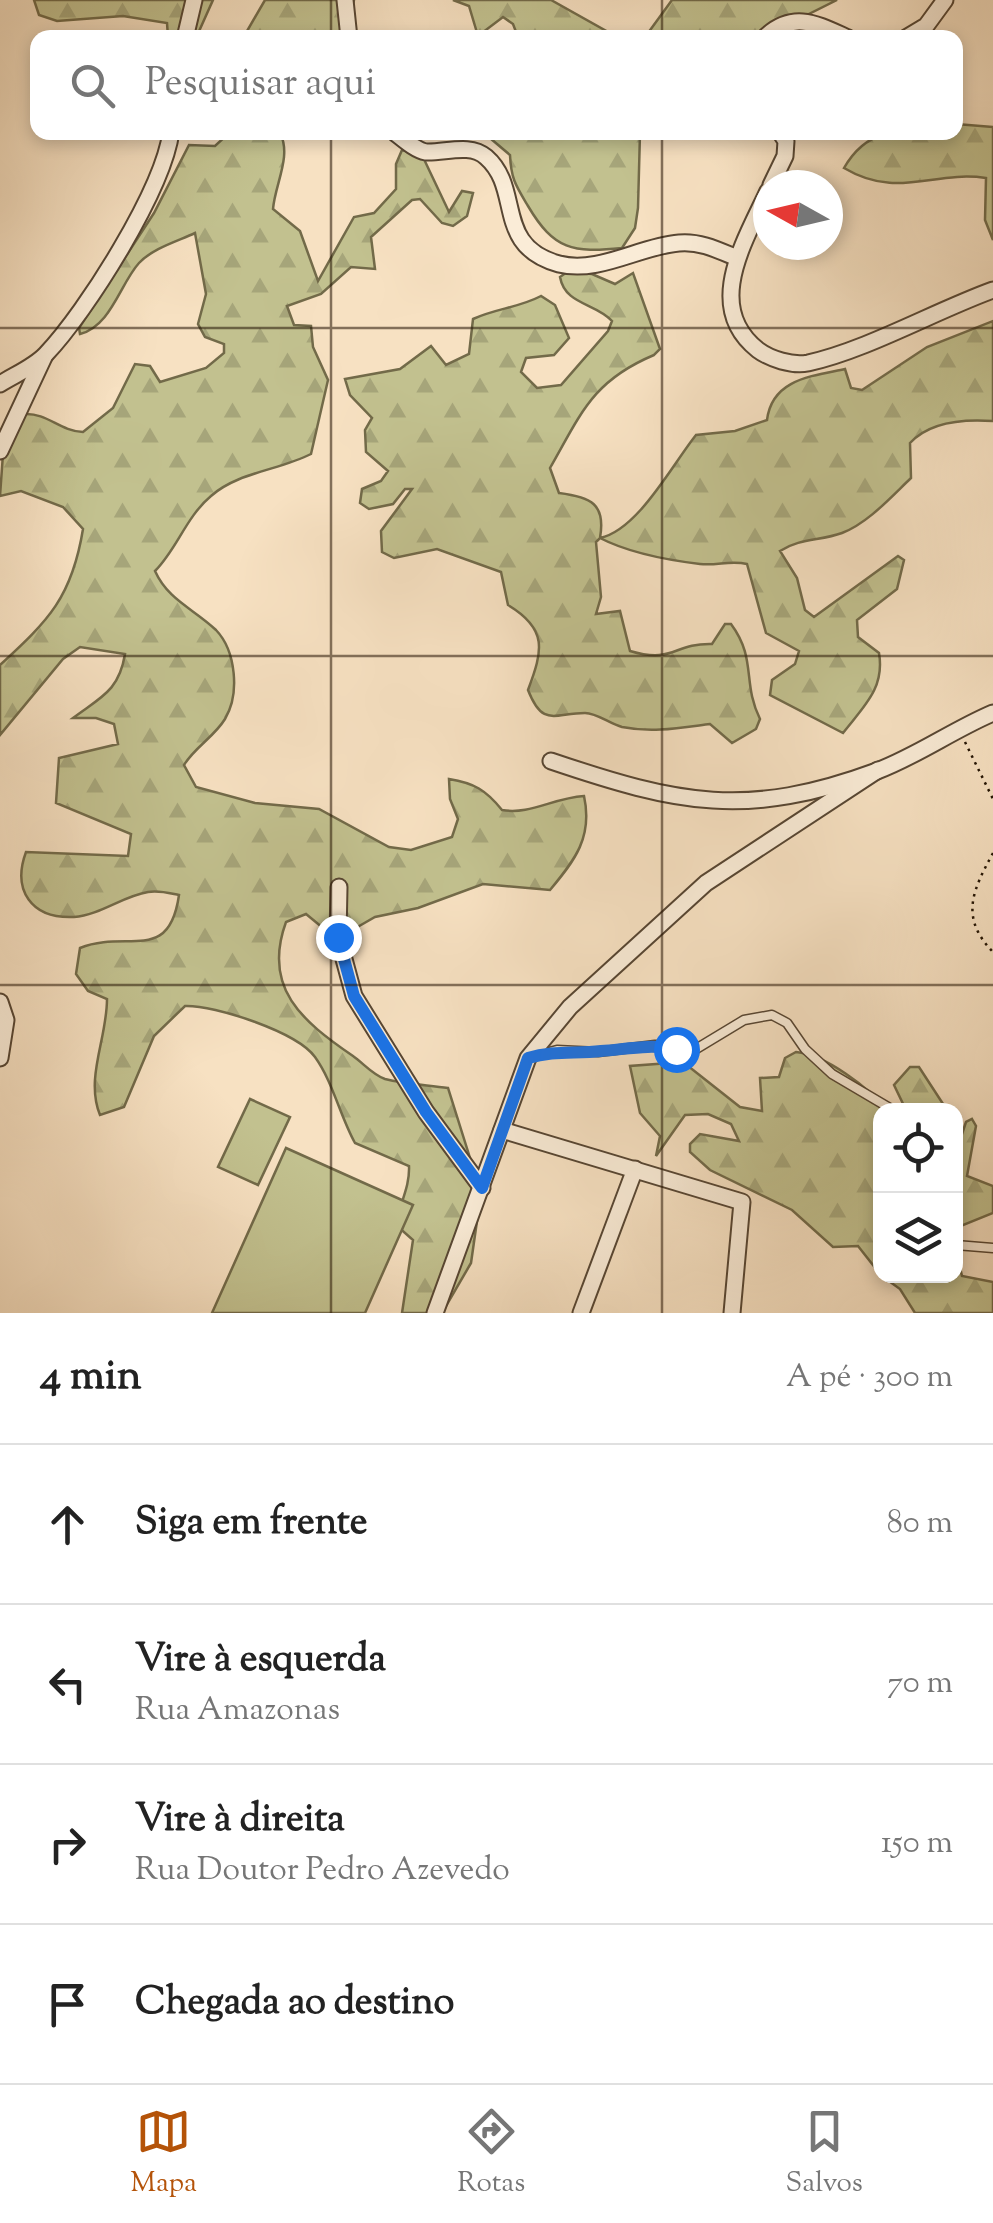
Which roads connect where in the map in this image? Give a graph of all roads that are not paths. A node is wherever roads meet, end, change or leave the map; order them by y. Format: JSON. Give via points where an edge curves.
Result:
{"nodes":[{"id":1,"x":194,"y":0,"type":"edge"},
{"id":2,"x":345,"y":0,"type":"edge"},
{"id":3,"x":945,"y":0,"type":"edge"},
{"id":4,"x":187,"y":30,"type":"edge"},
{"id":5,"x":348,"y":30,"type":"edge"},
{"id":6,"x":777,"y":30,"type":"edge"},
{"id":7,"x":832,"y":30,"type":"edge"},
{"id":8,"x":919,"y":30,"type":"edge"},
{"id":9,"x":170,"y":140,"type":"edge"},
{"id":10,"x":405,"y":140,"type":"edge"},
{"id":11,"x":785,"y":140,"type":"edge"},
{"id":12,"x":777,"y":170,"type":"edge"},
{"id":13,"x":753,"y":223,"type":"edge"},
{"id":14,"x":737,"y":258,"type":"junction"},
{"id":15,"x":993,"y":290,"type":"edge"},
{"id":16,"x":44,"y":357,"type":"junction"},
{"id":17,"x":0,"y":384,"type":"edge"},
{"id":18,"x":0,"y":452,"type":"edge"},
{"id":19,"x":993,"y":714,"type":"edge"},
{"id":20,"x":551,"y":761,"type":"dead end"},
{"id":21,"x":878,"y":770,"type":"junction"},
{"id":22,"x":338,"y":887,"type":"dead end"},
{"id":23,"x":0,"y":1002,"type":"edge"},
{"id":24,"x":0,"y":1058,"type":"edge"},
{"id":25,"x":528,"y":1058,"type":"junction"},
{"id":26,"x":881,"y":1103,"type":"edge"},
{"id":27,"x":502,"y":1130,"type":"junction"},
{"id":28,"x":635,"y":1169,"type":"junction"},
{"id":29,"x":482,"y":1188,"type":"junction"},
{"id":30,"x":963,"y":1246,"type":"edge"},
{"id":31,"x":993,"y":1248,"type":"edge"},
{"id":32,"x":435,"y":1313,"type":"edge"},
{"id":33,"x":581,"y":1313,"type":"edge"},
{"id":34,"x":732,"y":1313,"type":"edge"}],
"edges":[{"from":1,"to":4,"type":"street"},
{"from":2,"to":5,"type":"street"},
{"from":3,"to":8,"type":"street"},
{"from":6,"to":7,"type":"street","via":[[813,20]]},
{"from":9,"to":16,"type":"street","via":[[156,188]]},
{"from":10,"to":14,"type":"street","via":[[422,152],[484,155],[496,171],[514,230],[529,250],[559,264],[582,266],[678,243],[703,244]]},
{"from":11,"to":12,"type":"street"},
{"from":13,"to":14,"type":"street"},
{"from":14,"to":15,"type":"street","via":[[729,302],[743,338],[769,358],[805,364]]},
{"from":16,"to":17,"type":"street"},
{"from":16,"to":18,"type":"street"},
{"from":19,"to":21,"type":"street"},
{"from":20,"to":21,"type":"street","via":[[710,803],[760,803]]},
{"from":21,"to":25,"type":"street","via":[[706,883],[570,1007]]},
{"from":22,"to":29,"type":"street","via":[[338,937],[354,996]]},
{"from":23,"to":24,"type":"street","via":[[6,1020]]},
{"from":25,"to":26,"type":"lane","via":[[557,1050],[696,1048],[744,1020],[772,1015],[832,1074]]},
{"from":25,"to":27,"type":"street"},
{"from":27,"to":28,"type":"street"},
{"from":27,"to":29,"type":"street"},
{"from":28,"to":33,"type":"street"},
{"from":28,"to":34,"type":"street","via":[[742,1202]]},
{"from":29,"to":32,"type":"street"},
{"from":30,"to":31,"type":"lane"}]}
